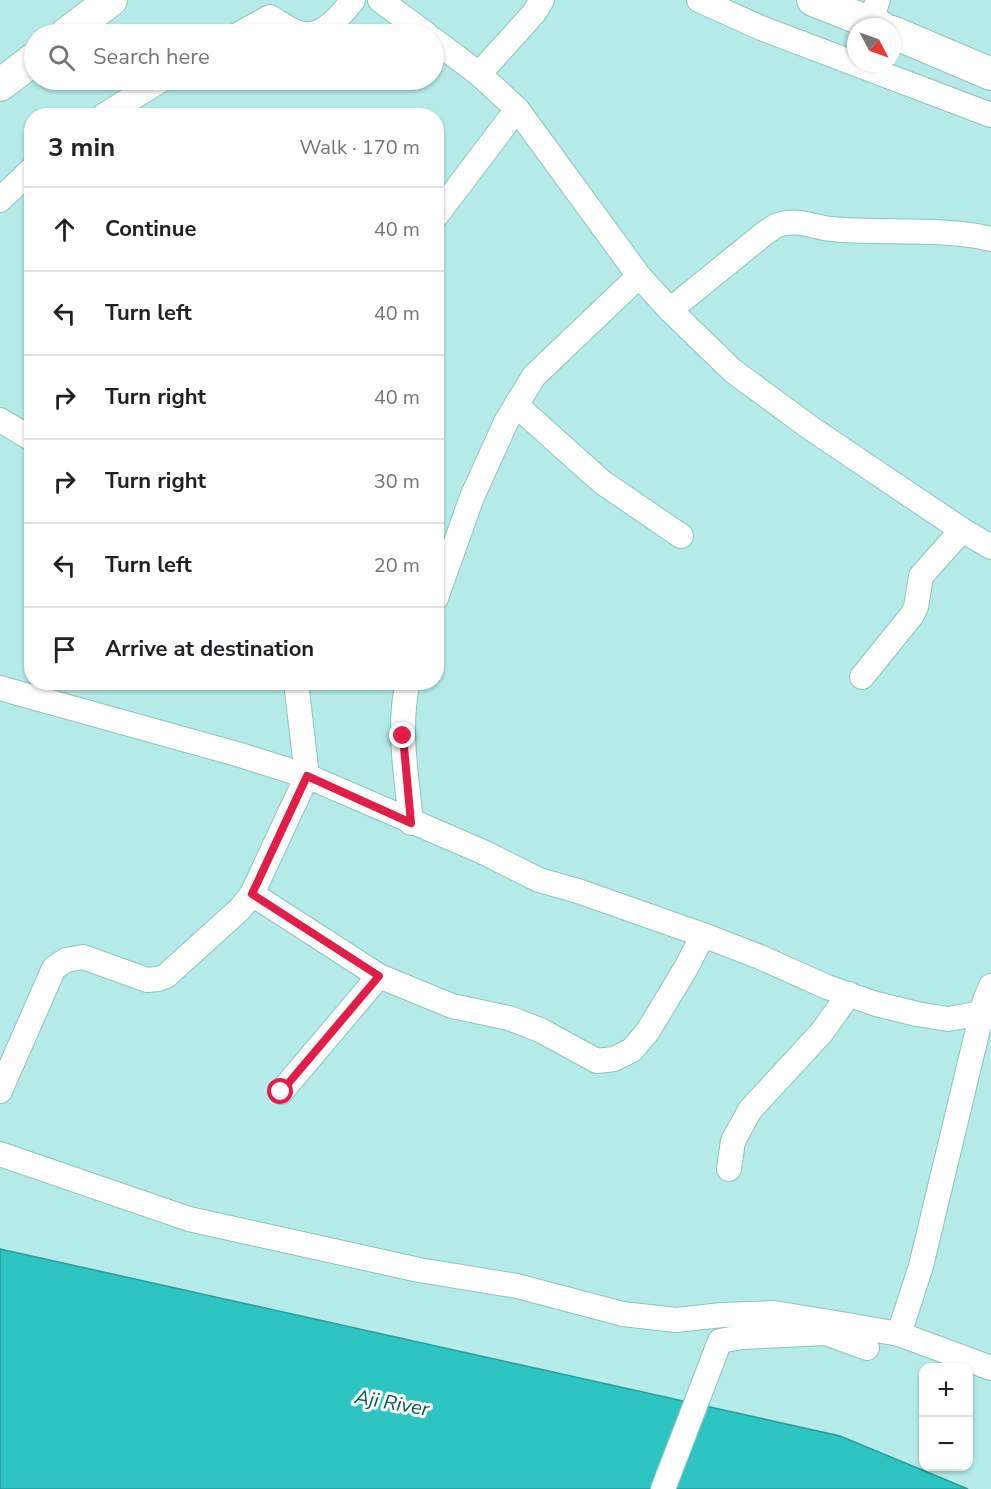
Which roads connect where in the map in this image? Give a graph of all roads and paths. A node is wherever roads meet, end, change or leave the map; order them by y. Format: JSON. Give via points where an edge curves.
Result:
{"nodes":[{"id":1,"x":111,"y":0,"type":"edge"},
{"id":2,"x":353,"y":0,"type":"edge"},
{"id":3,"x":380,"y":0,"type":"edge"},
{"id":4,"x":542,"y":0,"type":"edge"},
{"id":5,"x":699,"y":0,"type":"edge"},
{"id":6,"x":813,"y":0,"type":"edge"},
{"id":7,"x":873,"y":18,"type":"edge"},
{"id":8,"x":79,"y":24,"type":"edge"},
{"id":9,"x":256,"y":24,"type":"edge"},
{"id":10,"x":285,"y":24,"type":"edge"},
{"id":11,"x":330,"y":24,"type":"edge"},
{"id":12,"x":412,"y":24,"type":"edge"},
{"id":13,"x":901,"y":30,"type":"edge"},
{"id":14,"x":444,"y":48,"type":"edge"},
{"id":15,"x":24,"y":66,"type":"edge"},
{"id":16,"x":479,"y":74,"type":"junction"},
{"id":17,"x":991,"y":74,"type":"edge"},
{"id":18,"x":0,"y":85,"type":"edge"},
{"id":19,"x":145,"y":90,"type":"edge"},
{"id":20,"x":116,"y":108,"type":"edge"},
{"id":21,"x":517,"y":109,"type":"junction"},
{"id":22,"x":991,"y":115,"type":"edge"},
{"id":23,"x":24,"y":176,"type":"edge"},
{"id":24,"x":0,"y":200,"type":"edge"},
{"id":25,"x":444,"y":205,"type":"edge"},
{"id":26,"x":991,"y":239,"type":"edge"},
{"id":27,"x":639,"y":276,"type":"junction"},
{"id":28,"x":670,"y":310,"type":"junction"},
{"id":29,"x":516,"y":405,"type":"junction"},
{"id":30,"x":0,"y":420,"type":"edge"},
{"id":31,"x":24,"y":434,"type":"edge"},
{"id":32,"x":962,"y":530,"type":"junction"},
{"id":33,"x":681,"y":536,"type":"dead end"},
{"id":34,"x":991,"y":547,"type":"edge"},
{"id":35,"x":444,"y":575,"type":"edge"},
{"id":36,"x":862,"y":677,"type":"dead end"},
{"id":37,"x":0,"y":688,"type":"edge"},
{"id":38,"x":297,"y":690,"type":"edge"},
{"id":39,"x":406,"y":690,"type":"edge"},
{"id":40,"x":307,"y":776,"type":"junction"},
{"id":41,"x":411,"y":823,"type":"junction"},
{"id":42,"x":252,"y":894,"type":"junction"},
{"id":43,"x":703,"y":934,"type":"junction"},
{"id":44,"x":379,"y":976,"type":"junction"},
{"id":45,"x":991,"y":986,"type":"edge"},
{"id":46,"x":849,"y":994,"type":"junction"},
{"id":47,"x":986,"y":1015,"type":"edge"},
{"id":48,"x":0,"y":1091,"type":"edge"},
{"id":49,"x":281,"y":1092,"type":"dead end"},
{"id":50,"x":0,"y":1154,"type":"edge"},
{"id":51,"x":729,"y":1169,"type":"dead end"},
{"id":52,"x":898,"y":1334,"type":"junction"},
{"id":53,"x":867,"y":1348,"type":"dead end"},
{"id":54,"x":991,"y":1368,"type":"edge"},
{"id":55,"x":663,"y":1489,"type":"edge"}],
"edges":[{"from":1,"to":8,"type":"main road"},
{"from":2,"to":11,"type":"street"},
{"from":3,"to":12,"type":"street"},
{"from":4,"to":16,"type":"street"},
{"from":5,"to":22,"type":"street","via":[[761,28]]},
{"from":6,"to":7,"type":"main road"},
{"from":9,"to":10,"type":"street","via":[[270,16]]},
{"from":13,"to":17,"type":"main road"},
{"from":14,"to":16,"type":"street"},
{"from":15,"to":18,"type":"main road"},
{"from":16,"to":21,"type":"street"},
{"from":19,"to":20,"type":"street"},
{"from":21,"to":25,"type":"street"},
{"from":21,"to":27,"type":"street"},
{"from":23,"to":24,"type":"street"},
{"from":26,"to":28,"type":"street","via":[[830,229],[798,222],[780,224]]},
{"from":27,"to":28,"type":"street"},
{"from":27,"to":29,"type":"street","via":[[534,376]]},
{"from":28,"to":32,"type":"street","via":[[733,371]]},
{"from":29,"to":33,"type":"street","via":[[602,482]]},
{"from":29,"to":35,"type":"street","via":[[472,496]]},
{"from":30,"to":31,"type":"street"},
{"from":32,"to":34,"type":"street"},
{"from":32,"to":36,"type":"street","via":[[921,576],[912,615]]},
{"from":37,"to":40,"type":"street"},
{"from":38,"to":40,"type":"street"},
{"from":39,"to":41,"type":"street","via":[[403,736]]},
{"from":40,"to":41,"type":"street"},
{"from":40,"to":42,"type":"street"},
{"from":41,"to":43,"type":"street","via":[[483,852],[538,880]]},
{"from":42,"to":44,"type":"street"},
{"from":42,"to":48,"type":"street","via":[[166,976],[158,979],[147,980],[84,957],[66,960],[54,968]]},
{"from":43,"to":44,"type":"street","via":[[648,1031],[632,1050],[614,1059],[597,1061],[540,1030],[509,1018],[452,1006]]},
{"from":43,"to":46,"type":"street"},
{"from":44,"to":49,"type":"street"},
{"from":45,"to":47,"type":"street"},
{"from":46,"to":47,"type":"street","via":[[917,1014],[948,1018]]},
{"from":46,"to":51,"type":"street","via":[[822,1032],[750,1110],[733,1141]]},
{"from":47,"to":52,"type":"street","via":[[921,1266]]},
{"from":50,"to":52,"type":"street","via":[[189,1219],[419,1270],[518,1286],[622,1314],[676,1320],[774,1313]]},
{"from":52,"to":54,"type":"street"},
{"from":53,"to":55,"type":"street","via":[[826,1333],[720,1341]]}]}
